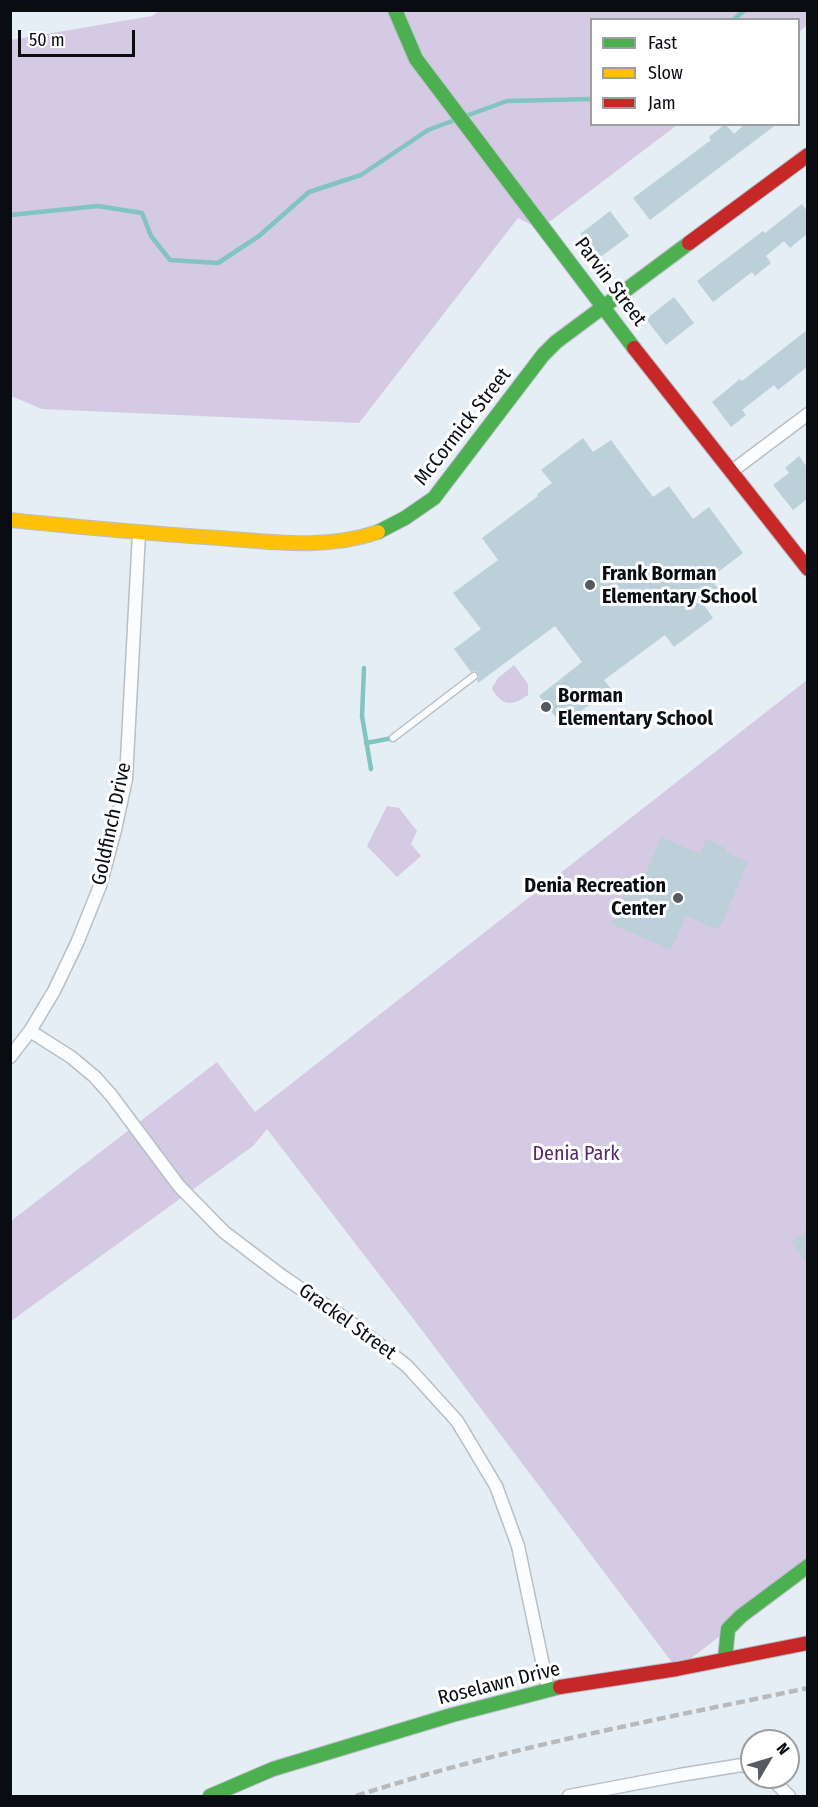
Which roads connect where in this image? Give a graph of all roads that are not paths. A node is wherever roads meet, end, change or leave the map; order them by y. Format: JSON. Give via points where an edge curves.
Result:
{"nodes":[{"id":1,"x":395,"y":10,"type":"edge"},
{"id":2,"x":807,"y":155,"type":"edge"},
{"id":3,"x":603,"y":306,"type":"junction"},
{"id":4,"x":807,"y":414,"type":"edge"},
{"id":5,"x":732,"y":471,"type":"junction"},
{"id":6,"x":10,"y":520,"type":"edge"},
{"id":7,"x":139,"y":533,"type":"junction"},
{"id":8,"x":807,"y":569,"type":"edge"},
{"id":9,"x":474,"y":676,"type":"dead end"},
{"id":10,"x":393,"y":738,"type":"dead end"},
{"id":11,"x":30,"y":1031,"type":"junction"},
{"id":12,"x":10,"y":1057,"type":"edge"},
{"id":13,"x":807,"y":1566,"type":"edge"},
{"id":14,"x":807,"y":1643,"type":"edge"},
{"id":15,"x":725,"y":1659,"type":"junction"},
{"id":16,"x":548,"y":1689,"type":"junction"},
{"id":17,"x":740,"y":1765,"type":"edge"},
{"id":18,"x":210,"y":1797,"type":"edge"},
{"id":19,"x":569,"y":1797,"type":"edge"}],
"edges":[{"from":1,"to":3,"type":"street","name":"Parvin Street","via":[[416,59]]},
{"from":2,"to":3,"type":"street","name":"McCormick Street"},
{"from":3,"to":5,"type":"street","name":"Parvin Street"},
{"from":3,"to":7,"type":"street","name":"McCormick Street","via":[[543,355],[434,498],[402,522],[380,532],[334,543]]},
{"from":4,"to":5,"type":"street"},
{"from":5,"to":8,"type":"street","name":"Parvin Street"},
{"from":6,"to":7,"type":"street","name":"McCormick Street"},
{"from":7,"to":11,"type":"street","name":"Goldfinch Drive","via":[[126,780],[100,886],[54,991]]},
{"from":9,"to":10,"type":"lane"},
{"from":11,"to":12,"type":"street","name":"Goldfinch Drive"},
{"from":11,"to":16,"type":"street","name":"Grackel Street","via":[[95,1077],[179,1186],[224,1232],[407,1366],[457,1421],[496,1486],[518,1546]]},
{"from":13,"to":15,"type":"street","via":[[728,1629]]},
{"from":14,"to":15,"type":"street","name":"Roselawn Drive"},
{"from":15,"to":16,"type":"street","name":"Roselawn Drive"},
{"from":16,"to":18,"type":"street","name":"Roselawn Drive","via":[[273,1769]]},
{"from":17,"to":19,"type":"street"}]}
